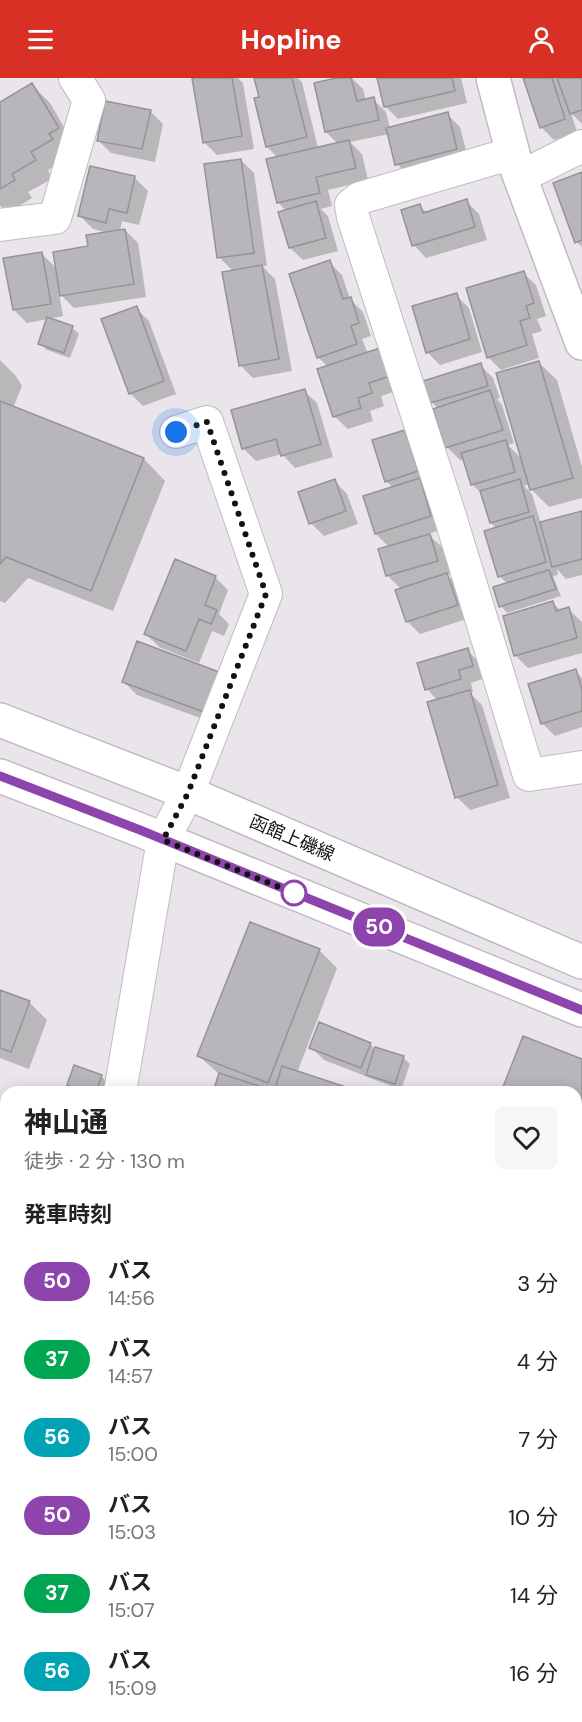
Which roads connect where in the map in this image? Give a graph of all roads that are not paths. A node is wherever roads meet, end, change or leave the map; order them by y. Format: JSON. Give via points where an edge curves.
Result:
{"nodes":[{"id":1,"x":75,"y":78,"type":"edge"},
{"id":2,"x":493,"y":78,"type":"edge"},
{"id":3,"x":582,"y":146,"type":"edge"},
{"id":4,"x":517,"y":165,"type":"junction"},
{"id":5,"x":0,"y":225,"type":"edge"},
{"id":6,"x":582,"y":343,"type":"edge"},
{"id":7,"x":176,"y":432,"type":"dead end"},
{"id":8,"x":0,"y":720,"type":"edge"},
{"id":9,"x":582,"y":767,"type":"edge"},
{"id":10,"x":0,"y":776,"type":"edge"},
{"id":11,"x":188,"y":793,"type":"junction"},
{"id":12,"x":163,"y":840,"type":"junction"},
{"id":13,"x":582,"y":962,"type":"edge"},
{"id":14,"x":582,"y":1010,"type":"edge"},
{"id":15,"x":121,"y":1086,"type":"edge"}],
"edges":[{"from":1,"to":5,"type":"street","via":[[89,99],[55,218]]},
{"from":2,"to":4,"type":"main road"},
{"from":3,"to":4,"type":"street"},
{"from":4,"to":6,"type":"main road"},
{"from":4,"to":9,"type":"street","via":[[360,198],[351,206],[529,775]]},
{"from":7,"to":11,"type":"street","via":[[207,422],[266,594]]},
{"from":8,"to":11,"type":"main road","name":"函館上磯線"},
{"from":10,"to":12,"type":"main road"},
{"from":11,"to":12,"type":"street"},
{"from":11,"to":13,"type":"main road","name":"函館上磯線"},
{"from":12,"to":14,"type":"main road"},
{"from":12,"to":15,"type":"street"}]}
